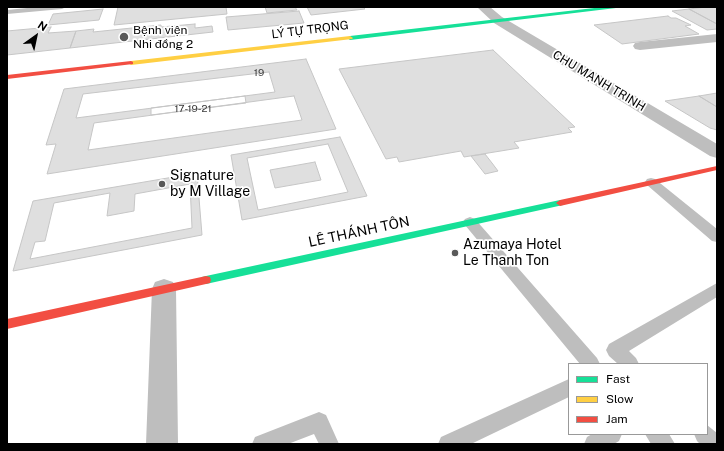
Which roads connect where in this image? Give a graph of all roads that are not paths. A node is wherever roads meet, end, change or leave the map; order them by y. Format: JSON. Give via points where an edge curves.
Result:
{"nodes":[{"id":1,"x":62,"y":7,"type":"edge"},
{"id":2,"x":483,"y":7,"type":"edge"},
{"id":3,"x":616,"y":7,"type":"edge"},
{"id":4,"x":7,"y":12,"type":"edge"},
{"id":5,"x":498,"y":20,"type":"junction"},
{"id":6,"x":717,"y":38,"type":"edge"},
{"id":7,"x":640,"y":46,"type":"dead end"},
{"id":8,"x":7,"y":77,"type":"edge"},
{"id":9,"x":717,"y":152,"type":"edge"},
{"id":10,"x":717,"y":168,"type":"edge"},
{"id":11,"x":651,"y":182,"type":"junction"},
{"id":12,"x":470,"y":222,"type":"junction"},
{"id":13,"x":717,"y":237,"type":"edge"},
{"id":14,"x":164,"y":289,"type":"junction"},
{"id":15,"x":717,"y":289,"type":"edge"},
{"id":16,"x":7,"y":324,"type":"edge"},
{"id":17,"x":590,"y":363,"type":"edge"},
{"id":18,"x":629,"y":363,"type":"edge"},
{"id":19,"x":568,"y":388,"type":"edge"},
{"id":20,"x":610,"y":435,"type":"edge"},
{"id":21,"x":656,"y":435,"type":"edge"},
{"id":22,"x":705,"y":435,"type":"edge"},
{"id":23,"x":162,"y":444,"type":"edge"},
{"id":24,"x":262,"y":444,"type":"edge"},
{"id":25,"x":329,"y":444,"type":"edge"},
{"id":26,"x":448,"y":444,"type":"edge"},
{"id":27,"x":594,"y":444,"type":"edge"},
{"id":28,"x":665,"y":444,"type":"edge"},
{"id":29,"x":714,"y":444,"type":"edge"}],
"edges":[{"from":1,"to":4,"type":"lane"},
{"from":2,"to":5,"type":"street","name":"CHU MẠNH TRINH"},
{"from":3,"to":5,"type":"street","name":"LÝ TỰ TRỌNG"},
{"from":5,"to":8,"type":"street","name":"LÝ TỰ TRỌNG"},
{"from":5,"to":9,"type":"street","name":"CHU MẠNH TRINH"},
{"from":6,"to":7,"type":"street"},
{"from":10,"to":11,"type":"street","name":"LÊ THÁNH TÔN"},
{"from":11,"to":12,"type":"street","name":"LÊ THÁNH TÔN"},
{"from":11,"to":13,"type":"lane"},
{"from":12,"to":14,"type":"street","name":"LÊ THÁNH TÔN"},
{"from":12,"to":17,"type":"lane"},
{"from":14,"to":16,"type":"street","name":"LÊ THÁNH TÔN"},
{"from":14,"to":23,"type":"street"},
{"from":15,"to":18,"type":"lane","via":[[615,350]]},
{"from":19,"to":26,"type":"lane"},
{"from":20,"to":27,"type":"lane"},
{"from":21,"to":28,"type":"lane"},
{"from":22,"to":29,"type":"lane"},
{"from":24,"to":25,"type":"lane","via":[[319,422]]}]}
